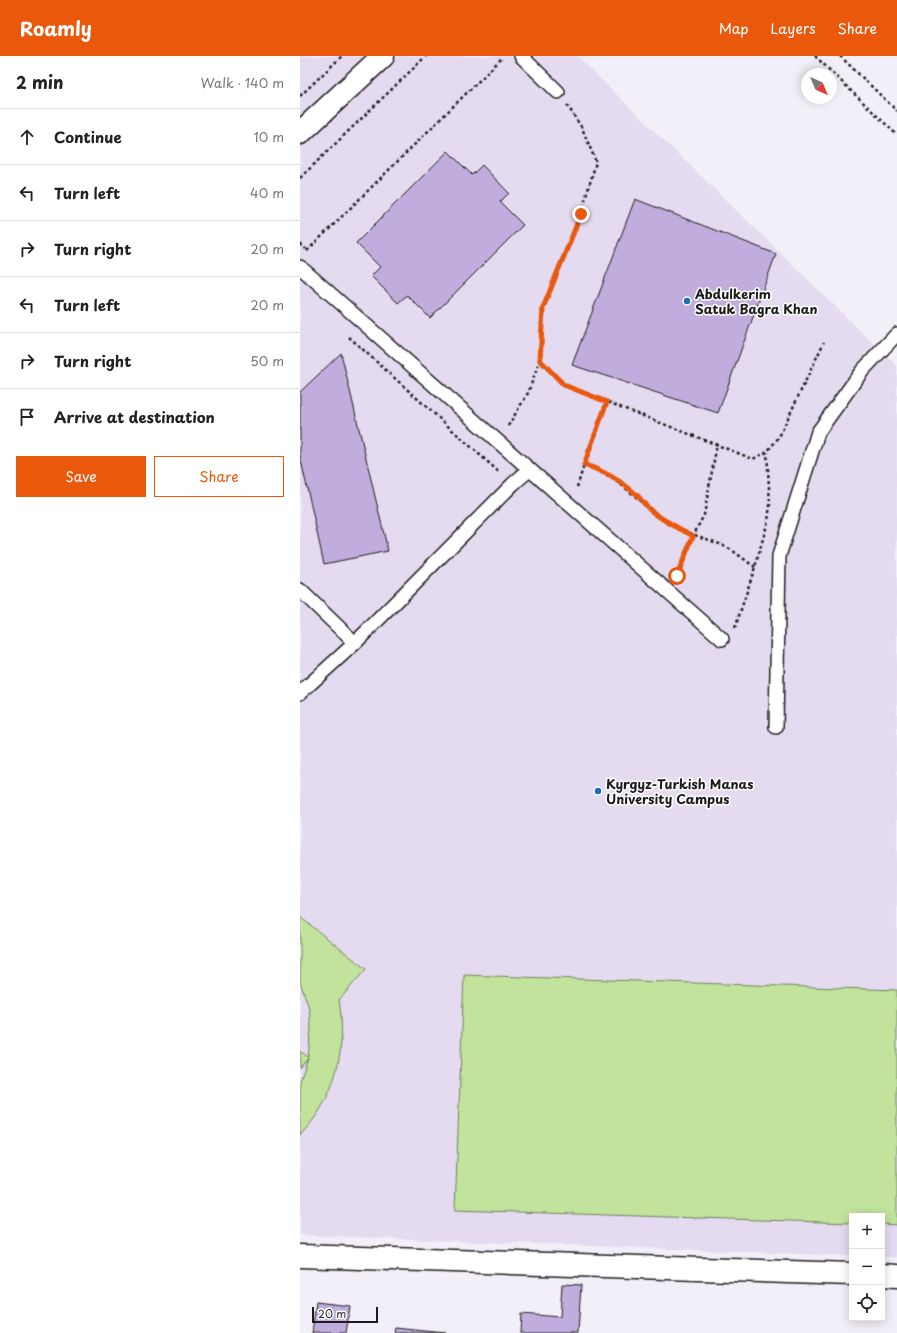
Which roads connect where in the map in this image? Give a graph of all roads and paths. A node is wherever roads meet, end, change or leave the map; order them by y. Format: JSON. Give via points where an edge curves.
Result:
{"nodes":[{"id":1,"x":342,"y":56,"type":"edge"},
{"id":2,"x":382,"y":56,"type":"edge"},
{"id":3,"x":426,"y":56,"type":"edge"},
{"id":4,"x":505,"y":56,"type":"edge"},
{"id":5,"x":521,"y":56,"type":"edge"},
{"id":6,"x":815,"y":56,"type":"edge"},
{"id":7,"x":840,"y":56,"type":"edge"},
{"id":8,"x":558,"y":92,"type":"joint"},
{"id":9,"x":300,"y":96,"type":"edge"},
{"id":10,"x":897,"y":111,"type":"edge"},
{"id":11,"x":300,"y":133,"type":"edge"},
{"id":12,"x":897,"y":135,"type":"edge"},
{"id":13,"x":300,"y":178,"type":"edge"},
{"id":14,"x":307,"y":251,"type":"dead end"},
{"id":15,"x":300,"y":267,"type":"edge"},
{"id":16,"x":897,"y":334,"type":"edge"},
{"id":17,"x":347,"y":335,"type":"dead end"},
{"id":18,"x":824,"y":342,"type":"dead end"},
{"id":19,"x":540,"y":360,"type":"junction"},
{"id":20,"x":607,"y":402,"type":"junction"},
{"id":21,"x":508,"y":426,"type":"dead end"},
{"id":22,"x":717,"y":444,"type":"junction"},
{"id":23,"x":767,"y":452,"type":"junction"},
{"id":24,"x":584,"y":465,"type":"junction"},
{"id":25,"x":529,"y":470,"type":"junction"},
{"id":26,"x":513,"y":484,"type":"junction"},
{"id":27,"x":577,"y":487,"type":"dead end"},
{"id":28,"x":693,"y":536,"type":"junction"},
{"id":29,"x":755,"y":567,"type":"junction"},
{"id":30,"x":677,"y":576,"type":"dead end"},
{"id":31,"x":300,"y":590,"type":"edge"},
{"id":32,"x":722,"y":639,"type":"joint"},
{"id":33,"x":355,"y":643,"type":"junction"},
{"id":34,"x":300,"y":693,"type":"edge"},
{"id":35,"x":776,"y":727,"type":"dead end"},
{"id":36,"x":300,"y":1256,"type":"edge"},
{"id":37,"x":849,"y":1274,"type":"edge"},
{"id":38,"x":885,"y":1275,"type":"edge"},
{"id":39,"x":897,"y":1276,"type":"edge"}],
"edges":[{"from":1,"to":9,"type":"path"},
{"from":2,"to":11,"type":"street"},
{"from":3,"to":13,"type":"path"},
{"from":4,"to":14,"type":"path"},
{"from":5,"to":8,"type":"lane"},
{"from":6,"to":12,"type":"path"},
{"from":7,"to":10,"type":"path"},
{"from":8,"to":19,"type":"path","via":[[582,128],[596,162],[581,214],[543,308]]},
{"from":15,"to":25,"type":"lane"},
{"from":16,"to":35,"type":"lane","via":[[862,371],[818,432],[779,556]]},
{"from":17,"to":26,"type":"path"},
{"from":18,"to":23,"type":"path","via":[[779,437]]},
{"from":19,"to":20,"type":"path","via":[[564,385]]},
{"from":19,"to":21,"type":"path","via":[[528,393]]},
{"from":20,"to":22,"type":"path"},
{"from":20,"to":24,"type":"path"},
{"from":22,"to":23,"type":"path","via":[[753,459]]},
{"from":22,"to":28,"type":"path","via":[[704,515]]},
{"from":23,"to":29,"type":"path","via":[[770,505]]},
{"from":24,"to":27,"type":"path"},
{"from":24,"to":28,"type":"path","via":[[622,484],[650,510]]},
{"from":25,"to":26,"type":"lane"},
{"from":25,"to":32,"type":"lane"},
{"from":26,"to":33,"type":"lane"},
{"from":28,"to":29,"type":"path","via":[[728,548]]},
{"from":28,"to":30,"type":"path"},
{"from":29,"to":32,"type":"path","via":[[736,628]]},
{"from":31,"to":33,"type":"lane"},
{"from":33,"to":34,"type":"lane"},
{"from":36,"to":37,"type":"street"},
{"from":38,"to":39,"type":"street"}]}
